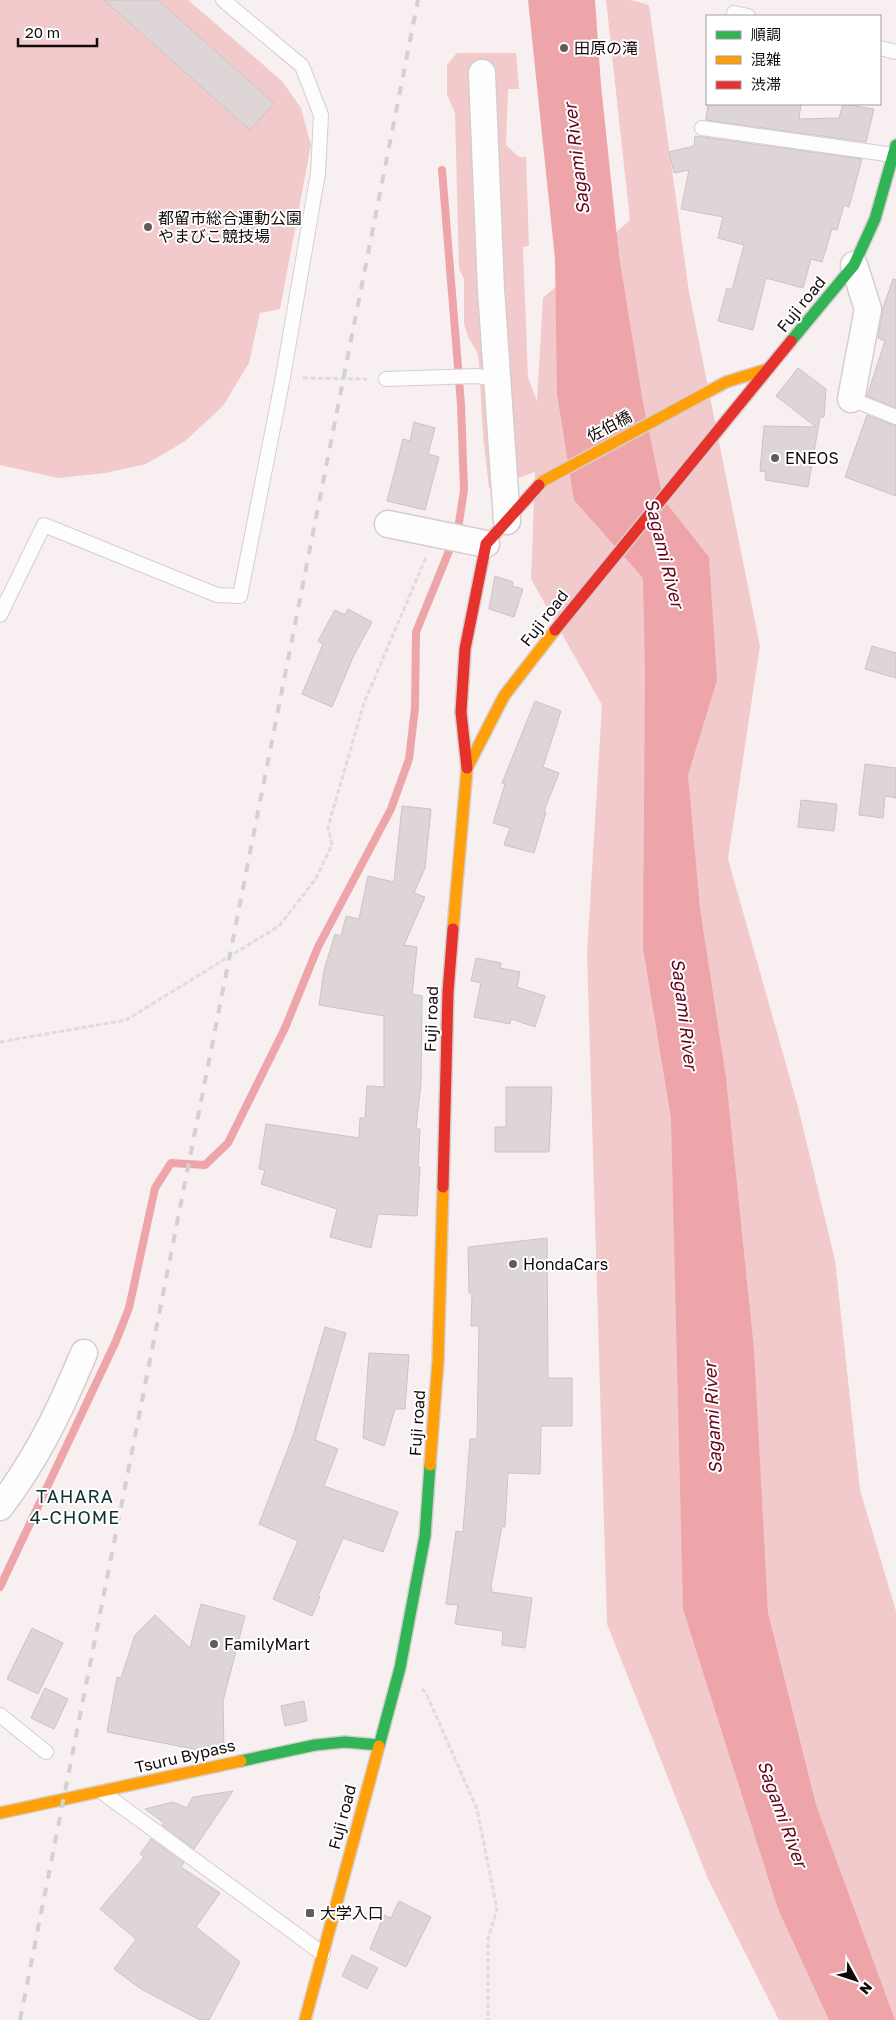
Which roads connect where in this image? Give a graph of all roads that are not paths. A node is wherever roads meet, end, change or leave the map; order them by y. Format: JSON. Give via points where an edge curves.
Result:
{"nodes":[{"id":1,"x":223,"y":0,"type":"edge"},
{"id":2,"x":734,"y":13,"type":"dead end"},
{"id":3,"x":743,"y":15,"type":"edge"},
{"id":4,"x":881,"y":48,"type":"edge"},
{"id":5,"x":896,"y":52,"type":"edge"},
{"id":6,"x":482,"y":73,"type":"dead end"},
{"id":7,"x":702,"y":128,"type":"dead end"},
{"id":8,"x":895,"y":150,"type":"edge"},
{"id":9,"x":892,"y":182,"type":"edge"},
{"id":10,"x":854,"y":265,"type":"junction"},
{"id":11,"x":768,"y":369,"type":"junction"},
{"id":12,"x":487,"y":377,"type":"junction"},
{"id":13,"x":386,"y":379,"type":"road end"},
{"id":14,"x":851,"y":399,"type":"joint"},
{"id":15,"x":896,"y":417,"type":"edge"},
{"id":16,"x":506,"y":521,"type":"junction"},
{"id":17,"x":388,"y":524,"type":"dead end"},
{"id":18,"x":459,"y":538,"type":"junction"},
{"id":19,"x":0,"y":615,"type":"edge"},
{"id":20,"x":467,"y":768,"type":"junction"},
{"id":21,"x":84,"y":1353,"type":"dead end"},
{"id":22,"x":0,"y":1507,"type":"edge"},
{"id":23,"x":0,"y":1715,"type":"edge"},
{"id":24,"x":379,"y":1745,"type":"junction"},
{"id":25,"x":46,"y":1752,"type":"dead end"},
{"id":26,"x":101,"y":1792,"type":"junction"},
{"id":27,"x":0,"y":1812,"type":"edge"},
{"id":28,"x":323,"y":1954,"type":"junction"},
{"id":29,"x":305,"y":2020,"type":"edge"}],
"edges":[{"from":1,"to":19,"type":"lane","via":[[302,66],[321,115],[318,173],[240,596],[217,595],[44,525]]},
{"from":2,"to":3,"type":"lane"},
{"from":4,"to":5,"type":"lane"},
{"from":6,"to":12,"type":"street","via":[[491,289]]},
{"from":7,"to":8,"type":"lane"},
{"from":8,"to":9,"type":"main road","name":"Fuji road"},
{"from":9,"to":10,"type":"main road","name":"Fuji road"},
{"from":10,"to":11,"type":"main road","name":"Fuji road"},
{"from":10,"to":14,"type":"street","via":[[868,308]]},
{"from":11,"to":16,"type":"main road","name":"佐伯橋","via":[[726,382],[543,481]]},
{"from":11,"to":20,"type":"main road","name":"Fuji road","via":[[593,581],[504,696]]},
{"from":12,"to":13,"type":"lane"},
{"from":12,"to":16,"type":"street"},
{"from":14,"to":15,"type":"lane"},
{"from":16,"to":18,"type":"main road","name":"佐伯橋"},
{"from":17,"to":18,"type":"street"},
{"from":18,"to":20,"type":"main road","via":[[465,650],[461,712]]},
{"from":20,"to":24,"type":"main road","name":"Fuji road","via":[[448,992],[438,1361],[425,1536],[400,1668]]},
{"from":21,"to":22,"type":"street","via":[[55,1422]]},
{"from":23,"to":25,"type":"lane"},
{"from":24,"to":26,"type":"main road","name":"Tsuru Bypass","via":[[345,1742],[315,1745]]},
{"from":24,"to":28,"type":"main road","name":"Fuji road"},
{"from":26,"to":27,"type":"main road","name":"Tsuru Bypass"},
{"from":26,"to":28,"type":"lane"},
{"from":28,"to":29,"type":"main road","name":"Fuji road"}]}
